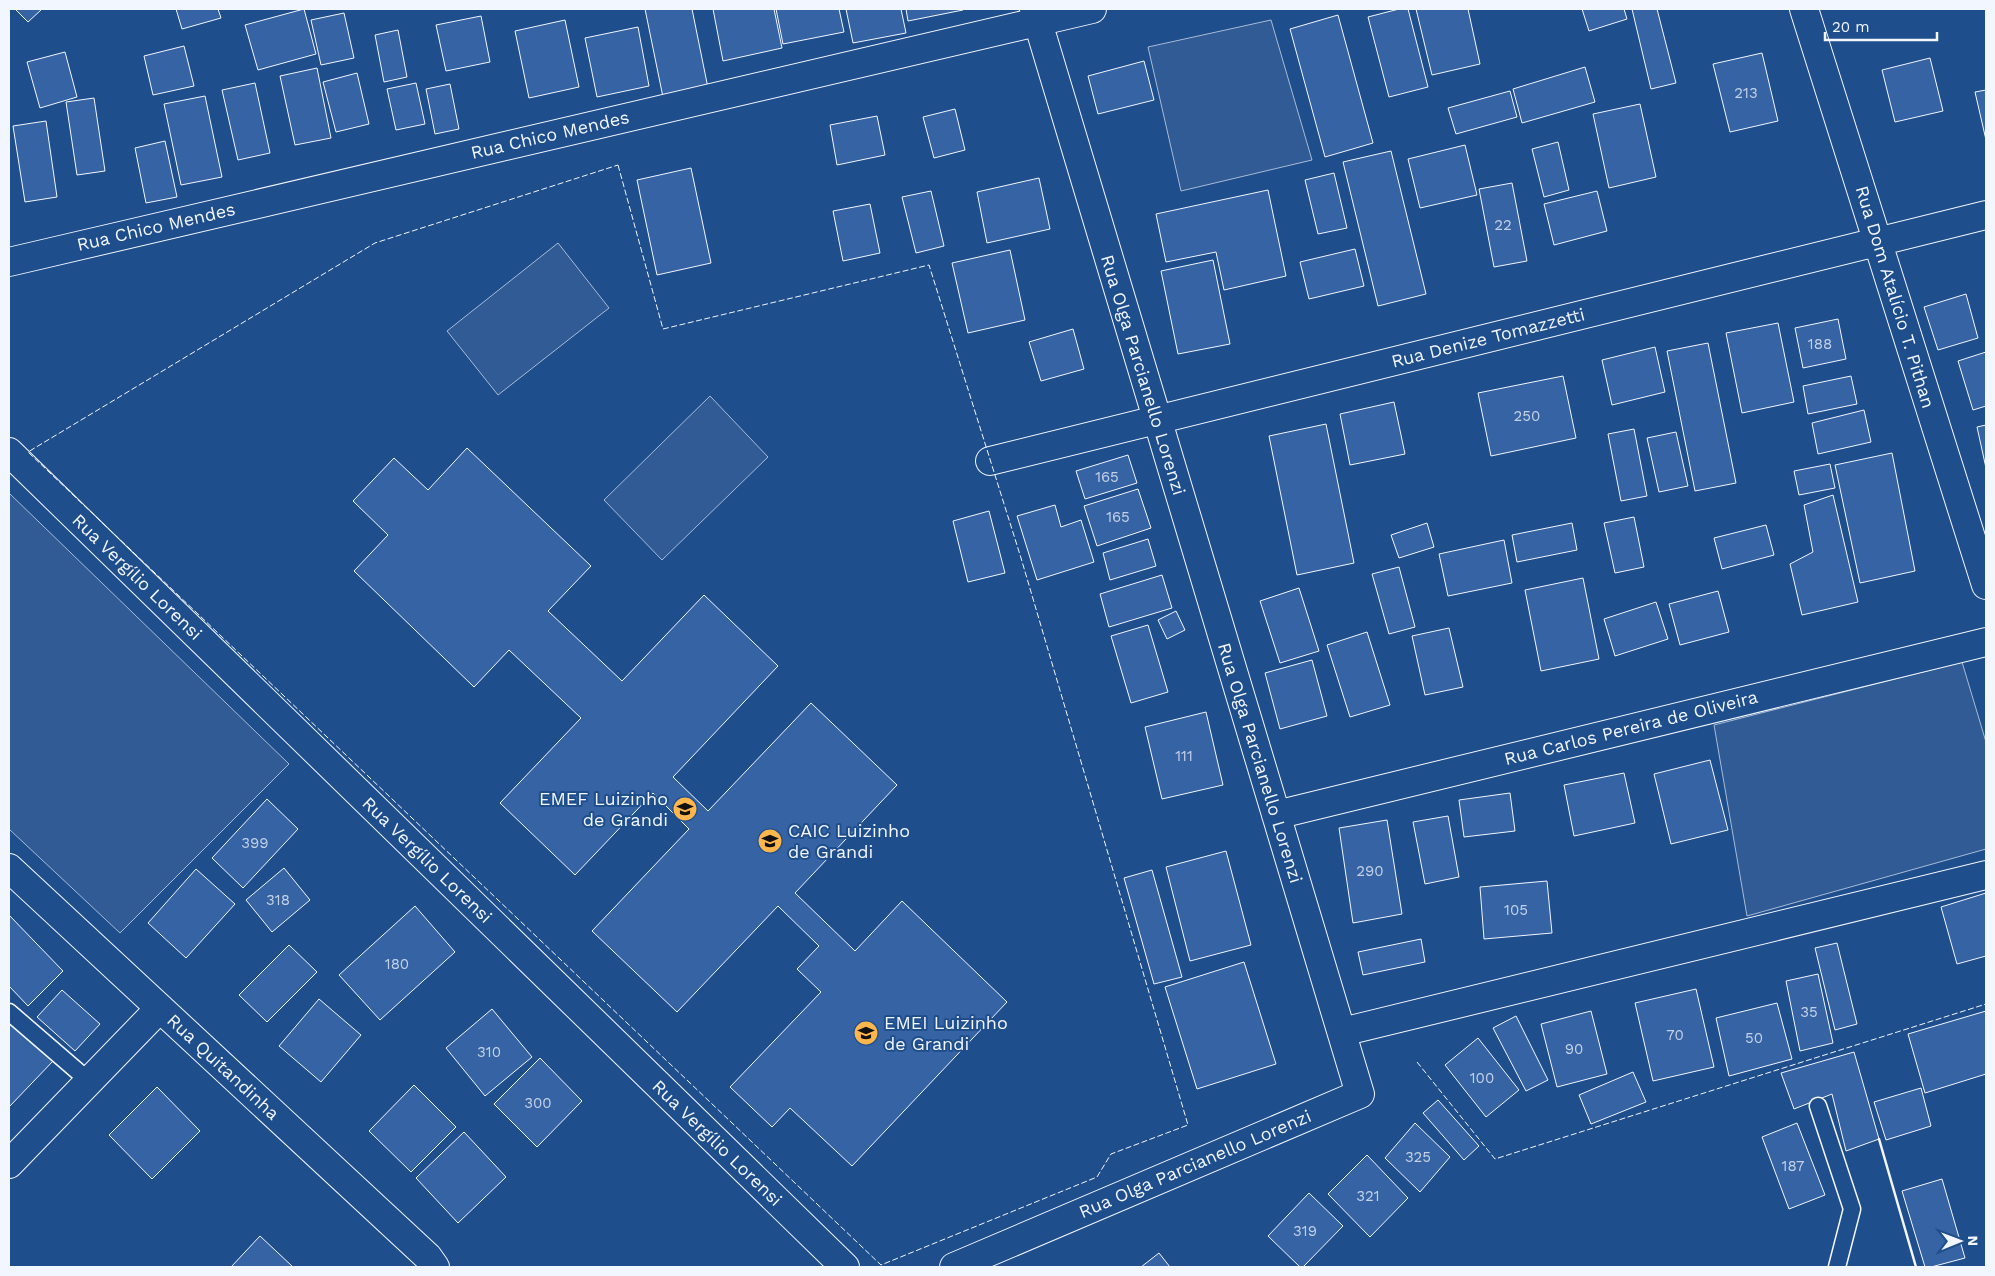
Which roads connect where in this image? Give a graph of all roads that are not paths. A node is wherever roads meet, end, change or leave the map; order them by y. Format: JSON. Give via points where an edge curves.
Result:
{"nodes":[{"id":1,"x":1092,"y":9,"type":"edge"},
{"id":2,"x":1804,"y":9,"type":"edge"},
{"id":3,"x":1036,"y":15,"type":"edge"},
{"id":4,"x":1986,"y":215,"type":"edge"},
{"id":5,"x":1878,"y":241,"type":"junction"},
{"id":6,"x":9,"y":262,"type":"edge"},
{"id":7,"x":1157,"y":420,"type":"junction"},
{"id":8,"x":9,"y":452,"type":"edge"},
{"id":9,"x":990,"y":461,"type":"dead end"},
{"id":10,"x":1986,"y":585,"type":"edge"},
{"id":11,"x":1986,"y":642,"type":"edge"},
{"id":12,"x":1276,"y":815,"type":"junction"},
{"id":13,"x":9,"y":868,"type":"edge"},
{"id":14,"x":1986,"y":875,"type":"edge"},
{"id":15,"x":160,"y":1008,"type":"junction"},
{"id":16,"x":9,"y":1012,"type":"edge"},
{"id":17,"x":1342,"y":1032,"type":"junction"},
{"id":18,"x":89,"y":1081,"type":"junction"},
{"id":19,"x":1818,"y":1106,"type":"dead end"},
{"id":20,"x":9,"y":1164,"type":"edge"},
{"id":21,"x":435,"y":1267,"type":"edge"},
{"id":22,"x":846,"y":1267,"type":"edge"},
{"id":23,"x":954,"y":1267,"type":"edge"},
{"id":24,"x":1837,"y":1267,"type":"edge"}],
"edges":[{"from":1,"to":3,"type":"street","name":"Rua Chico Mendes"},
{"from":2,"to":5,"type":"street","name":"Rua Dom Atalício T. Pithan"},
{"from":3,"to":6,"type":"street","name":"Rua Chico Mendes"},
{"from":3,"to":7,"type":"street","name":"Rua Olga Parcianello Lorenzi"},
{"from":4,"to":5,"type":"street","name":"Rua Denize Tomazzetti"},
{"from":5,"to":7,"type":"street","name":"Rua Denize Tomazzetti"},
{"from":5,"to":10,"type":"street","name":"Rua Dom Atalício T. Pithan"},
{"from":7,"to":9,"type":"street","name":"Rua Denize Tomazzetti"},
{"from":7,"to":12,"type":"street","name":"Rua Olga Parcianello Lorenzi"},
{"from":8,"to":22,"type":"street","name":"Rua Vergílio Lorensi"},
{"from":11,"to":12,"type":"street","name":"Rua Carlos Pereira de Oliveira"},
{"from":12,"to":17,"type":"street","name":"Rua Olga Parcianello Lorenzi"},
{"from":13,"to":15,"type":"street","name":"Rua Quitandinha"},
{"from":14,"to":17,"type":"street"},
{"from":15,"to":18,"type":"street"},
{"from":15,"to":21,"type":"street","name":"Rua Quitandinha"},
{"from":16,"to":18,"type":"lane"},
{"from":17,"to":23,"type":"street","name":"Rua Olga Parcianello Lorenzi","via":[[1360,1094]]},
{"from":18,"to":20,"type":"street"},
{"from":19,"to":24,"type":"lane","via":[[1852,1209]]}]}
